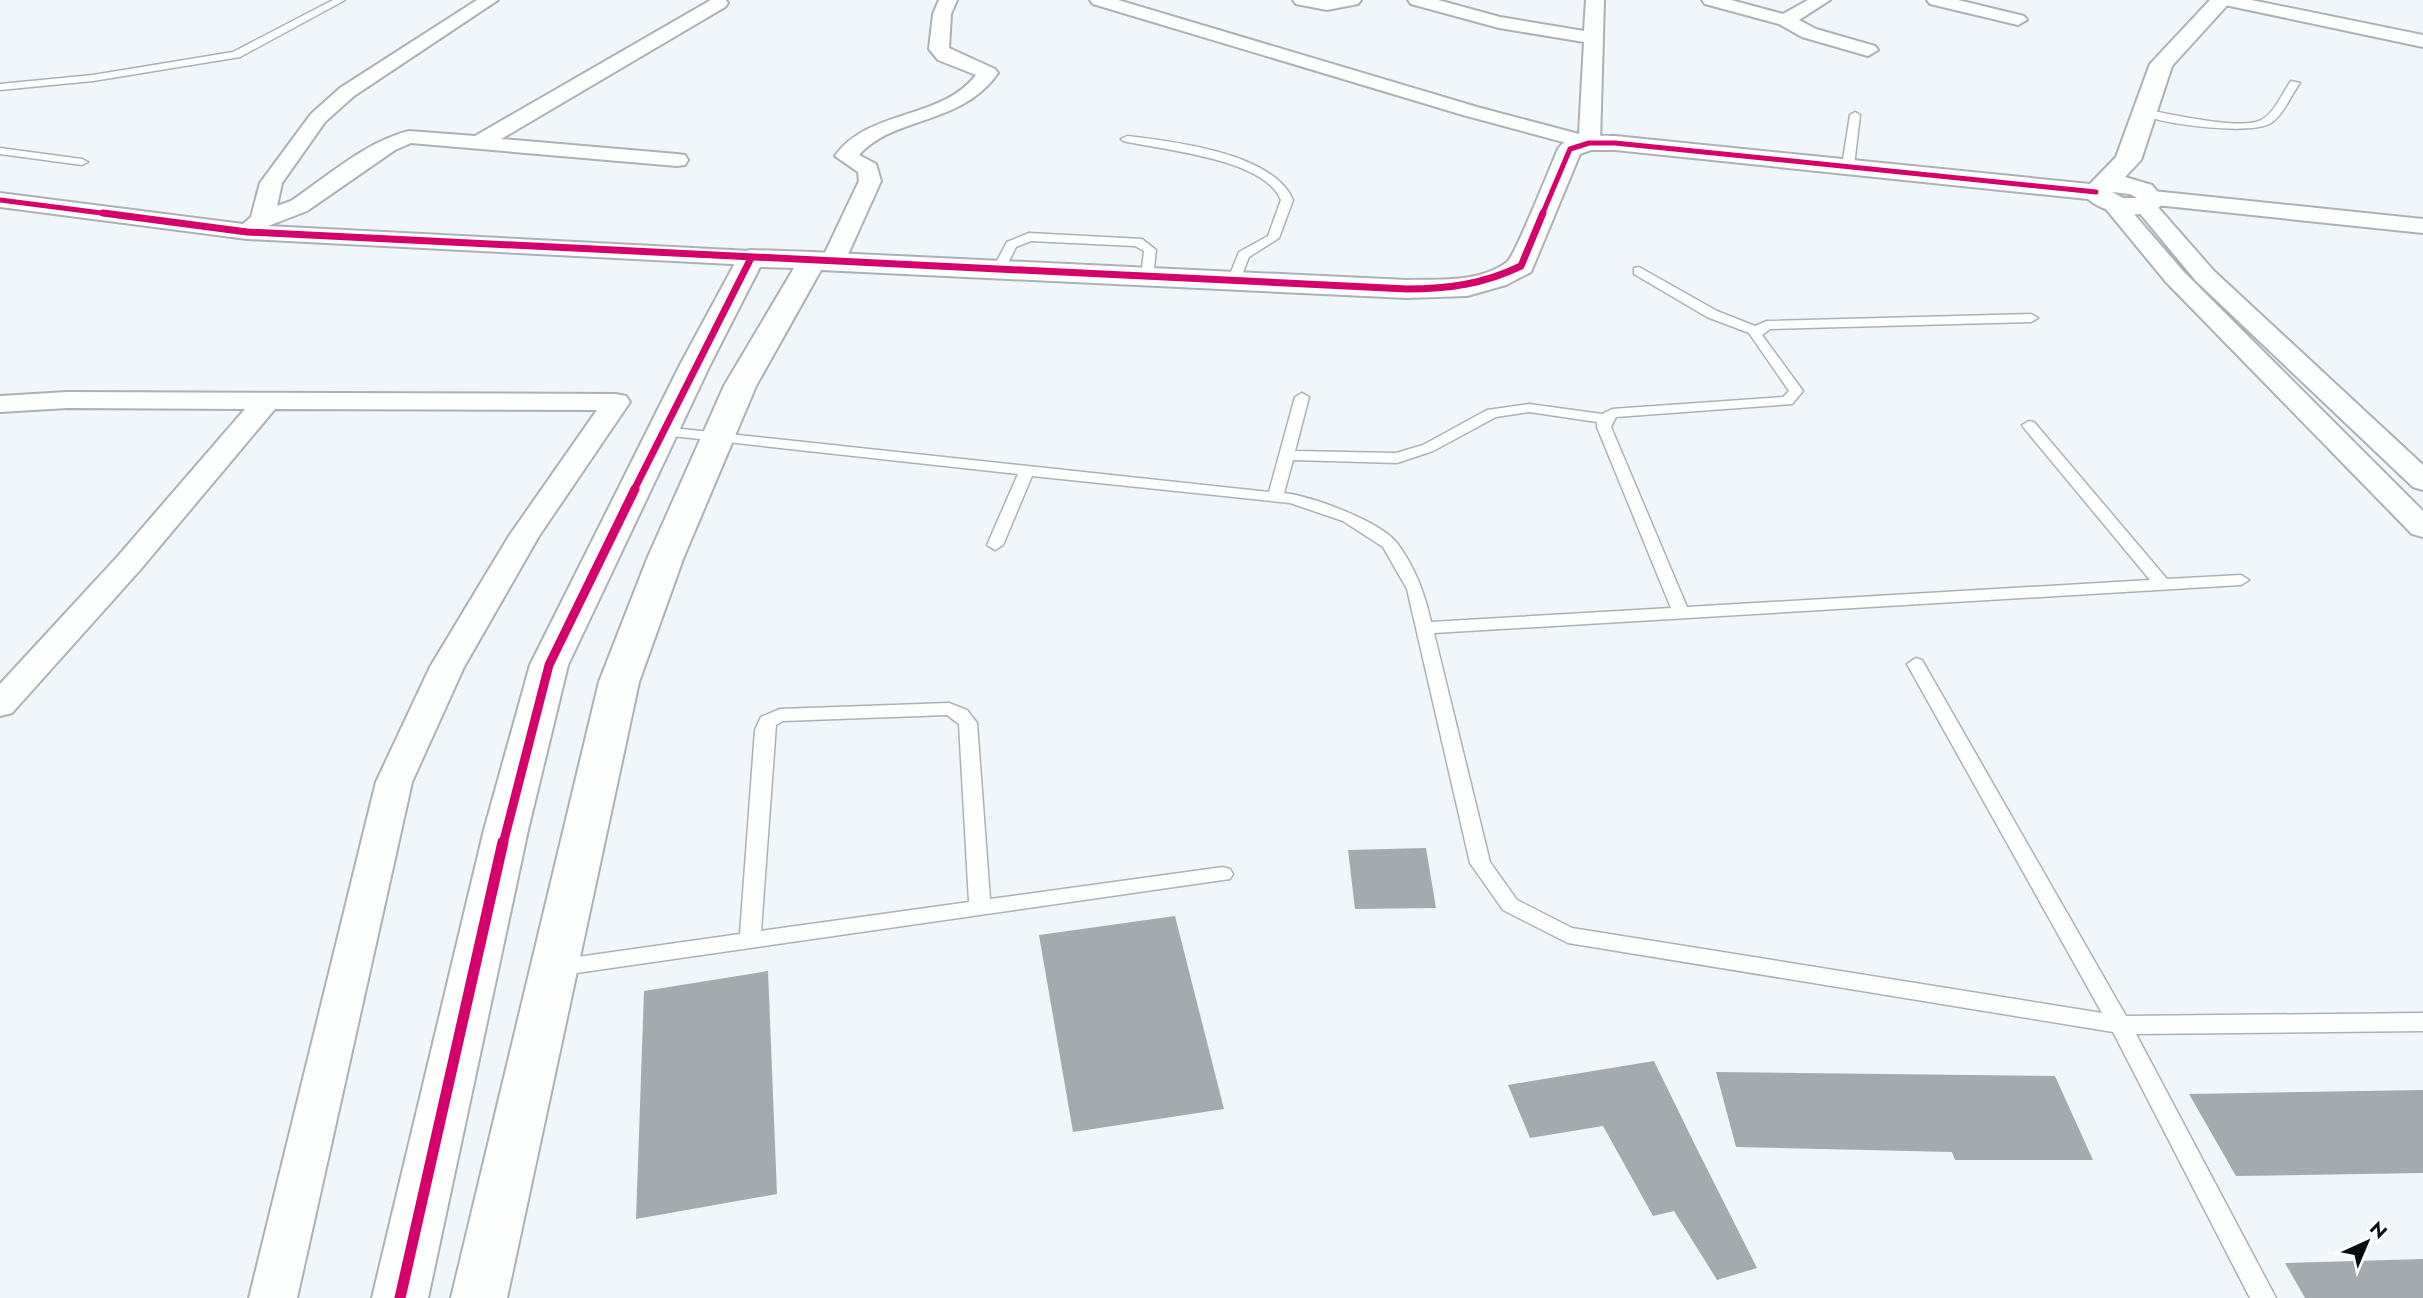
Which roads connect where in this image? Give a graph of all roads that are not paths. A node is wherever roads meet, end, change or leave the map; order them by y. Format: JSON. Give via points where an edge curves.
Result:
{"nodes":[{"id":1,"x":340,"y":0,"type":"edge"},
{"id":2,"x":489,"y":0,"type":"edge"},
{"id":3,"x":948,"y":0,"type":"edge"},
{"id":4,"x":1099,"y":0,"type":"edge"},
{"id":5,"x":1302,"y":0,"type":"edge"},
{"id":6,"x":1352,"y":0,"type":"edge"},
{"id":7,"x":1417,"y":0,"type":"edge"},
{"id":8,"x":1595,"y":0,"type":"edge"},
{"id":9,"x":1711,"y":0,"type":"edge"},
{"id":10,"x":1821,"y":0,"type":"edge"},
{"id":11,"x":1936,"y":0,"type":"edge"},
{"id":12,"x":2224,"y":0,"type":"edge"},
{"id":13,"x":719,"y":3,"type":"dead end"},
{"id":14,"x":1785,"y":20,"type":"junction"},
{"id":15,"x":2018,"y":20,"type":"dead end"},
{"id":16,"x":1594,"y":38,"type":"junction"},
{"id":17,"x":2423,"y":41,"type":"edge"},
{"id":18,"x":1868,"y":50,"type":"dead end"},
{"id":19,"x":2295,"y":83,"type":"dead end"},
{"id":20,"x":0,"y":87,"type":"edge"},
{"id":21,"x":2142,"y":113,"type":"junction"},
{"id":22,"x":1856,"y":115,"type":"dead end"},
{"id":23,"x":1127,"y":139,"type":"dead end"},
{"id":24,"x":1589,"y":143,"type":"junction"},
{"id":25,"x":477,"y":144,"type":"junction"},
{"id":26,"x":0,"y":151,"type":"edge"},
{"id":27,"x":677,"y":160,"type":"dead end"},
{"id":28,"x":2128,"y":160,"type":"junction"},
{"id":29,"x":82,"y":162,"type":"dead end"},
{"id":30,"x":1848,"y":166,"type":"junction"},
{"id":31,"x":2103,"y":193,"type":"junction"},
{"id":32,"x":2147,"y":198,"type":"junction"},
{"id":33,"x":0,"y":200,"type":"edge"},
{"id":34,"x":254,"y":226,"type":"junction"},
{"id":35,"x":2423,"y":226,"type":"edge"},
{"id":36,"x":751,"y":258,"type":"junction"},
{"id":37,"x":823,"y":261,"type":"junction"},
{"id":38,"x":1639,"y":271,"type":"dead end"},
{"id":39,"x":1233,"y":282,"type":"junction"},
{"id":40,"x":2031,"y":318,"type":"dead end"},
{"id":41,"x":1756,"y":331,"type":"junction"},
{"id":42,"x":1302,"y":397,"type":"dead end"},
{"id":43,"x":265,"y":403,"type":"junction"},
{"id":44,"x":0,"y":404,"type":"edge"},
{"id":45,"x":1605,"y":419,"type":"junction"},
{"id":46,"x":2029,"y":425,"type":"dead end"},
{"id":47,"x":663,"y":431,"type":"junction"},
{"id":48,"x":718,"y":436,"type":"junction"},
{"id":49,"x":1286,"y":455,"type":"junction"},
{"id":50,"x":1027,"y":470,"type":"junction"},
{"id":51,"x":2423,"y":481,"type":"edge"},
{"id":52,"x":1275,"y":497,"type":"junction"},
{"id":53,"x":2423,"y":528,"type":"edge"},
{"id":54,"x":995,"y":545,"type":"dead end"},
{"id":55,"x":2241,"y":580,"type":"dead end"},
{"id":56,"x":2163,"y":585,"type":"junction"},
{"id":57,"x":1681,"y":612,"type":"junction"},
{"id":58,"x":1424,"y":628,"type":"junction"},
{"id":59,"x":1916,"y":664,"type":"dead end"},
{"id":60,"x":0,"y":705,"type":"edge"},
{"id":61,"x":1223,"y":874,"type":"dead end"},
{"id":62,"x":980,"y":908,"type":"junction"},
{"id":63,"x":750,"y":940,"type":"junction"},
{"id":64,"x":553,"y":968,"type":"junction"},
{"id":65,"x":2423,"y":1022,"type":"edge"},
{"id":66,"x":2120,"y":1025,"type":"junction"},
{"id":67,"x":272,"y":1298,"type":"edge"},
{"id":68,"x":400,"y":1298,"type":"edge"},
{"id":69,"x":479,"y":1298,"type":"edge"},
{"id":70,"x":2263,"y":1298,"type":"edge"}],
"edges":[{"from":1,"to":20,"type":"lane","via":[[236,55],[93,78]]},
{"from":2,"to":34,"type":"street","via":[[347,92],[318,118],[271,183]]},
{"from":3,"to":37,"type":"street","via":[[939,49],[945,56],[988,73],[973,90],[849,150],[845,156],[868,169],[870,181]]},
{"from":4,"to":24,"type":"street"},
{"from":5,"to":6,"type":"street","via":[[1327,5]]},
{"from":7,"to":16,"type":"street","via":[[1499,22]]},
{"from":8,"to":16,"type":"street"},
{"from":9,"to":14,"type":"street"},
{"from":10,"to":14,"type":"street"},
{"from":11,"to":15,"type":"street"},
{"from":12,"to":17,"type":"street"},
{"from":12,"to":21,"type":"street","via":[[2161,64]]},
{"from":13,"to":25,"type":"street"},
{"from":14,"to":18,"type":"street","via":[[1809,33]]},
{"from":16,"to":24,"type":"street"},
{"from":19,"to":21,"type":"lane","via":[[2266,122],[2254,127]]},
{"from":21,"to":28,"type":"street"},
{"from":22,"to":30,"type":"lane"},
{"from":23,"to":39,"type":"lane","via":[[1217,155],[1247,166],[1283,190],[1287,200],[1273,238],[1243,255]]},
{"from":24,"to":30,"type":"street"},
{"from":24,"to":39,"type":"street","via":[[1570,149],[1521,266],[1496,279],[1467,288],[1429,289]]},
{"from":25,"to":27,"type":"street"},
{"from":25,"to":34,"type":"street","via":[[409,137],[387,145],[299,206]]},
{"from":26,"to":29,"type":"lane"},
{"from":28,"to":31,"type":"street"},
{"from":28,"to":32,"type":"street"},
{"from":30,"to":31,"type":"street"},
{"from":31,"to":32,"type":"street","via":[[2125,185]]},
{"from":31,"to":53,"type":"street","via":[[2175,277]]},
{"from":32,"to":35,"type":"street"},
{"from":32,"to":51,"type":"street","via":[[2206,276]]},
{"from":33,"to":34,"type":"street"},
{"from":34,"to":36,"type":"street"},
{"from":36,"to":37,"type":"street"},
{"from":36,"to":47,"type":"street"},
{"from":37,"to":39,"type":"street"},
{"from":37,"to":48,"type":"street","via":[[740,386]]},
{"from":38,"to":41,"type":"lane","via":[[1712,314]]},
{"from":40,"to":41,"type":"lane","via":[[1767,325]]},
{"from":41,"to":45,"type":"lane","via":[[1797,391],[1787,401],[1612,413]]},
{"from":42,"to":49,"type":"lane"},
{"from":43,"to":44,"type":"street","via":[[67,400]]},
{"from":43,"to":60,"type":"street"},
{"from":43,"to":67,"type":"street","via":[[438,399],[616,402],[524,537],[447,667],[394,782]]},
{"from":45,"to":49,"type":"lane","via":[[1529,408],[1492,413],[1397,458]]},
{"from":45,"to":57,"type":"lane","via":[[1604,427]]},
{"from":46,"to":56,"type":"lane"},
{"from":47,"to":48,"type":"lane"},
{"from":47,"to":68,"type":"street","via":[[549,665],[503,843]]},
{"from":48,"to":50,"type":"lane"},
{"from":48,"to":64,"type":"street","via":[[664,559],[619,682]]},
{"from":49,"to":52,"type":"lane"},
{"from":50,"to":52,"type":"lane"},
{"from":50,"to":54,"type":"lane"},
{"from":52,"to":58,"type":"lane","via":[[1349,518],[1389,544],[1415,589]]},
{"from":55,"to":56,"type":"lane"},
{"from":56,"to":57,"type":"lane"},
{"from":57,"to":58,"type":"lane"},
{"from":58,"to":66,"type":"lane","via":[[1480,863],[1510,905],[1567,935]]},
{"from":59,"to":66,"type":"lane"},
{"from":61,"to":62,"type":"lane"},
{"from":62,"to":63,"type":"lane"},
{"from":62,"to":63,"type":"lane","via":[[968,723],[961,714],[949,709],[780,715],[768,721],[764,730]]},
{"from":63,"to":64,"type":"lane"},
{"from":64,"to":69,"type":"street"},
{"from":65,"to":66,"type":"lane"},
{"from":66,"to":70,"type":"lane"}]}
